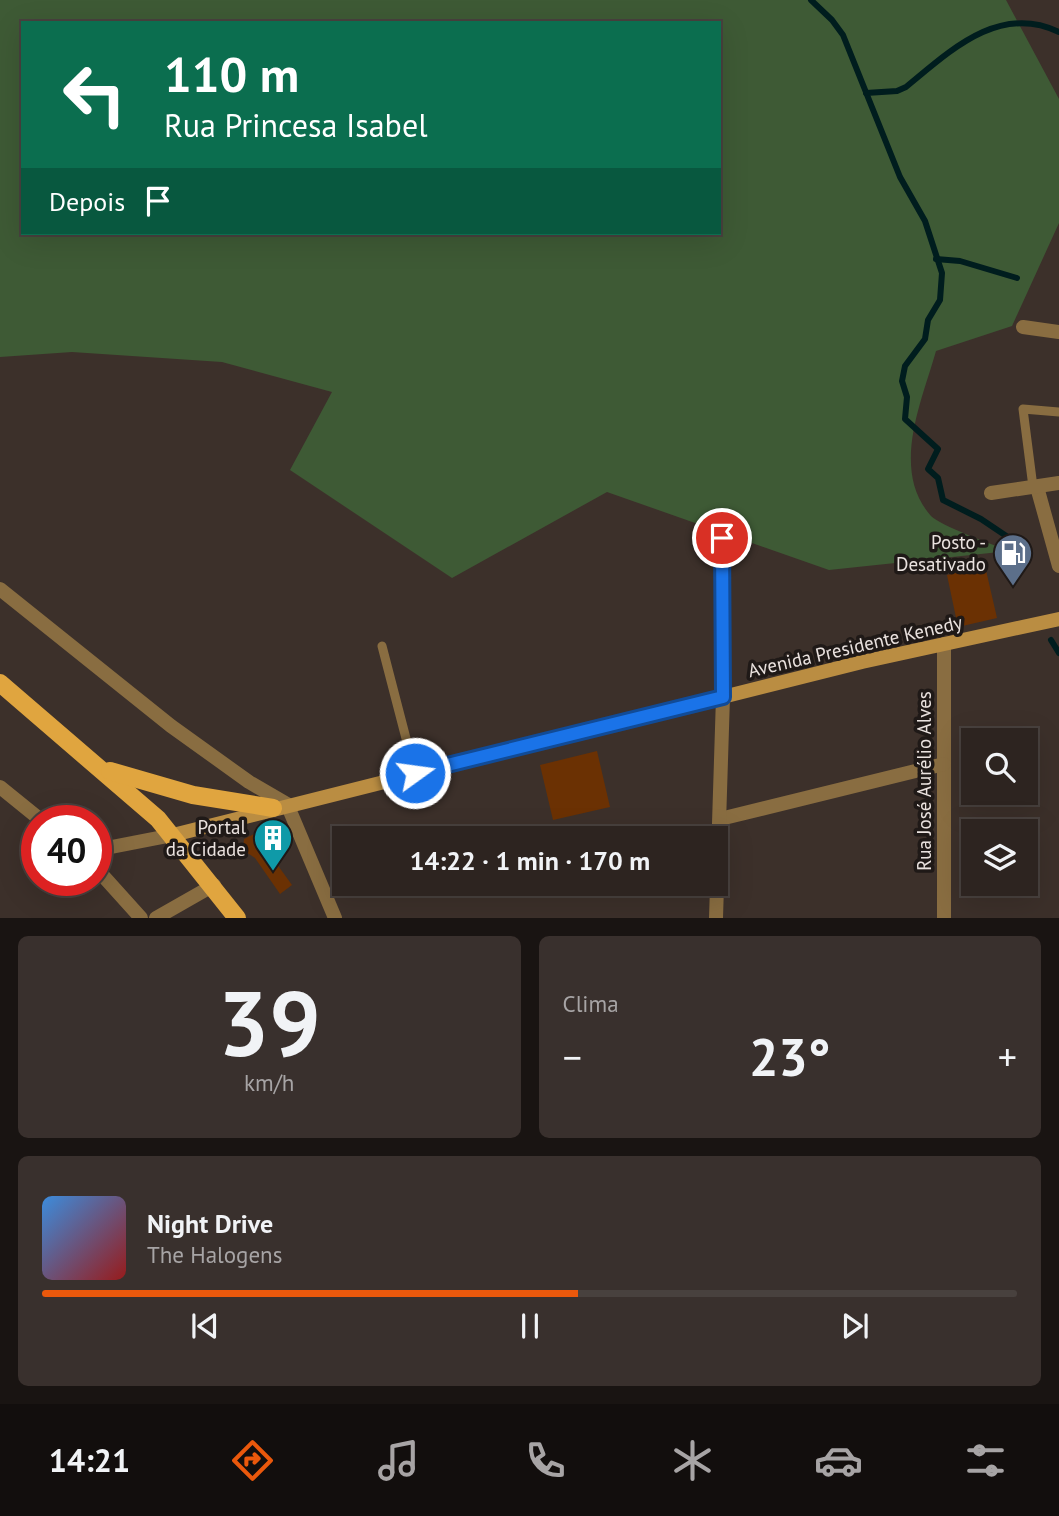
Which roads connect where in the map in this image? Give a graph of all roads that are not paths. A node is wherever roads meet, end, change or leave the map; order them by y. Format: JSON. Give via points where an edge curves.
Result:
{"nodes":[{"id":1,"x":1023,"y":327,"type":"dead end"},
{"id":2,"x":1059,"y":332,"type":"edge"},
{"id":3,"x":1059,"y":412,"type":"edge"},
{"id":4,"x":1059,"y":483,"type":"edge"},
{"id":5,"x":1035,"y":487,"type":"junction"},
{"id":6,"x":991,"y":493,"type":"dead end"},
{"id":7,"x":722,"y":538,"type":"dead end"},
{"id":8,"x":1059,"y":566,"type":"edge"},
{"id":9,"x":0,"y":589,"type":"edge"},
{"id":10,"x":1058,"y":620,"type":"edge"},
{"id":11,"x":944,"y":644,"type":"junction"},
{"id":12,"x":382,"y":646,"type":"dead end"},
{"id":13,"x":0,"y":683,"type":"edge"},
{"id":14,"x":723,"y":697,"type":"junction"},
{"id":15,"x":944,"y":764,"type":"junction"},
{"id":16,"x":102,"y":768,"type":"junction"},
{"id":17,"x":415,"y":773,"type":"junction"},
{"id":18,"x":0,"y":787,"type":"edge"},
{"id":19,"x":22,"y":805,"type":"edge"},
{"id":20,"x":280,"y":806,"type":"junction"},
{"id":21,"x":720,"y":819,"type":"junction"},
{"id":22,"x":720,"y":826,"type":"edge"},
{"id":23,"x":173,"y":835,"type":"junction"},
{"id":24,"x":112,"y":847,"type":"edge"},
{"id":25,"x":214,"y":885,"type":"junction"},
{"id":26,"x":112,"y":886,"type":"edge"},
{"id":27,"x":717,"y":896,"type":"edge"},
{"id":28,"x":141,"y":918,"type":"edge"},
{"id":29,"x":156,"y":918,"type":"edge"},
{"id":30,"x":237,"y":918,"type":"edge"},
{"id":31,"x":335,"y":918,"type":"edge"},
{"id":32,"x":716,"y":918,"type":"edge"},
{"id":33,"x":944,"y":918,"type":"edge"}],
"edges":[{"from":1,"to":2,"type":"street"},
{"from":3,"to":5,"type":"lane","via":[[1023,409]]},
{"from":4,"to":5,"type":"street"},
{"from":5,"to":6,"type":"street"},
{"from":5,"to":8,"type":"street"},
{"from":7,"to":14,"type":"street"},
{"from":9,"to":20,"type":"street","via":[[171,726]]},
{"from":10,"to":11,"type":"street","name":"Avenida Presidente Kenedy"},
{"from":11,"to":14,"type":"street","name":"Avenida Presidente Kenedy"},
{"from":11,"to":15,"type":"street","name":"Rua José Aurélio Alves"},
{"from":12,"to":17,"type":"lane"},
{"from":13,"to":16,"type":"main road"},
{"from":14,"to":17,"type":"street","name":"Avenida Presidente Kenedy"},
{"from":14,"to":21,"type":"street"},
{"from":15,"to":21,"type":"street"},
{"from":15,"to":33,"type":"street","name":"Rua José Aurélio Alves"},
{"from":16,"to":20,"type":"main road","via":[[193,795]]},
{"from":16,"to":23,"type":"main road"},
{"from":17,"to":20,"type":"street","name":"Avenida Presidente Kenedy"},
{"from":18,"to":19,"type":"street"},
{"from":20,"to":23,"type":"street","name":"Avenida Presidente Kenedy"},
{"from":20,"to":31,"type":"street"},
{"from":21,"to":22,"type":"street"},
{"from":23,"to":24,"type":"street"},
{"from":23,"to":25,"type":"main road"},
{"from":25,"to":29,"type":"street"},
{"from":25,"to":30,"type":"main road"},
{"from":26,"to":28,"type":"street"},
{"from":27,"to":32,"type":"street"}]}
